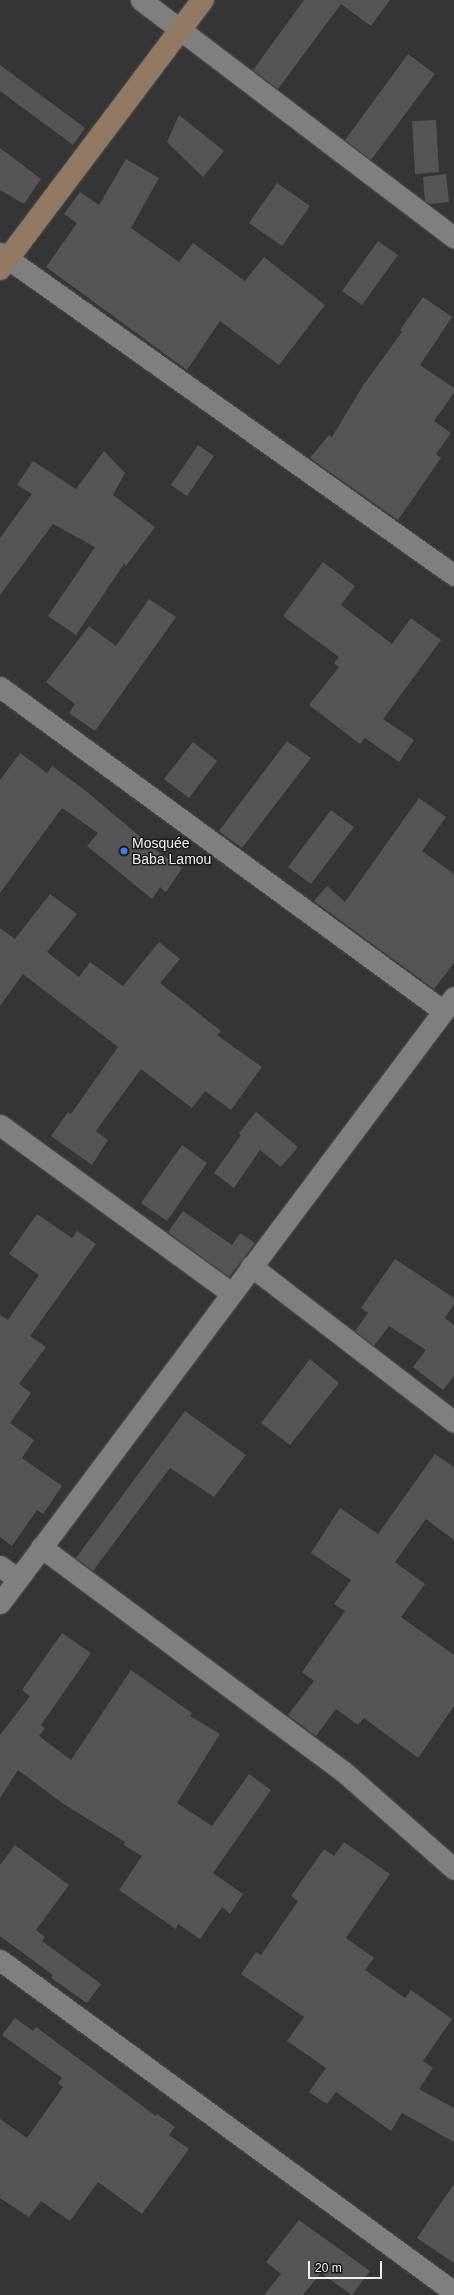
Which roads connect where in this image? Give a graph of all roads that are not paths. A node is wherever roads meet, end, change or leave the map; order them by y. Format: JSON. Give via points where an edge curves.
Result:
{"nodes":[{"id":1,"x":141,"y":0,"type":"edge"},
{"id":2,"x":203,"y":0,"type":"edge"},
{"id":3,"x":181,"y":30,"type":"junction"},
{"id":4,"x":454,"y":238,"type":"edge"},
{"id":5,"x":3,"y":260,"type":"edge"},
{"id":6,"x":454,"y":575,"type":"edge"},
{"id":7,"x":0,"y":686,"type":"edge"},
{"id":8,"x":448,"y":1004,"type":"edge"},
{"id":9,"x":0,"y":1125,"type":"edge"},
{"id":10,"x":251,"y":1266,"type":"junction"},
{"id":11,"x":231,"y":1293,"type":"junction"},
{"id":12,"x":454,"y":1422,"type":"edge"},
{"id":13,"x":41,"y":1547,"type":"junction"},
{"id":14,"x":0,"y":1566,"type":"edge"},
{"id":15,"x":18,"y":1579,"type":"junction"},
{"id":16,"x":0,"y":1603,"type":"edge"},
{"id":17,"x":454,"y":1869,"type":"edge"},
{"id":18,"x":0,"y":1960,"type":"edge"},
{"id":19,"x":454,"y":2292,"type":"edge"}],
"edges":[{"from":1,"to":3,"type":"street"},
{"from":2,"to":3,"type":"street"},
{"from":3,"to":4,"type":"street"},
{"from":3,"to":5,"type":"street"},
{"from":5,"to":6,"type":"street"},
{"from":7,"to":8,"type":"street"},
{"from":8,"to":10,"type":"street"},
{"from":9,"to":11,"type":"street"},
{"from":10,"to":11,"type":"street"},
{"from":10,"to":12,"type":"street"},
{"from":11,"to":13,"type":"street"},
{"from":13,"to":15,"type":"street"},
{"from":13,"to":17,"type":"street","via":[[343,1771]]},
{"from":14,"to":15,"type":"street"},
{"from":15,"to":16,"type":"street"},
{"from":18,"to":19,"type":"street"}]}
